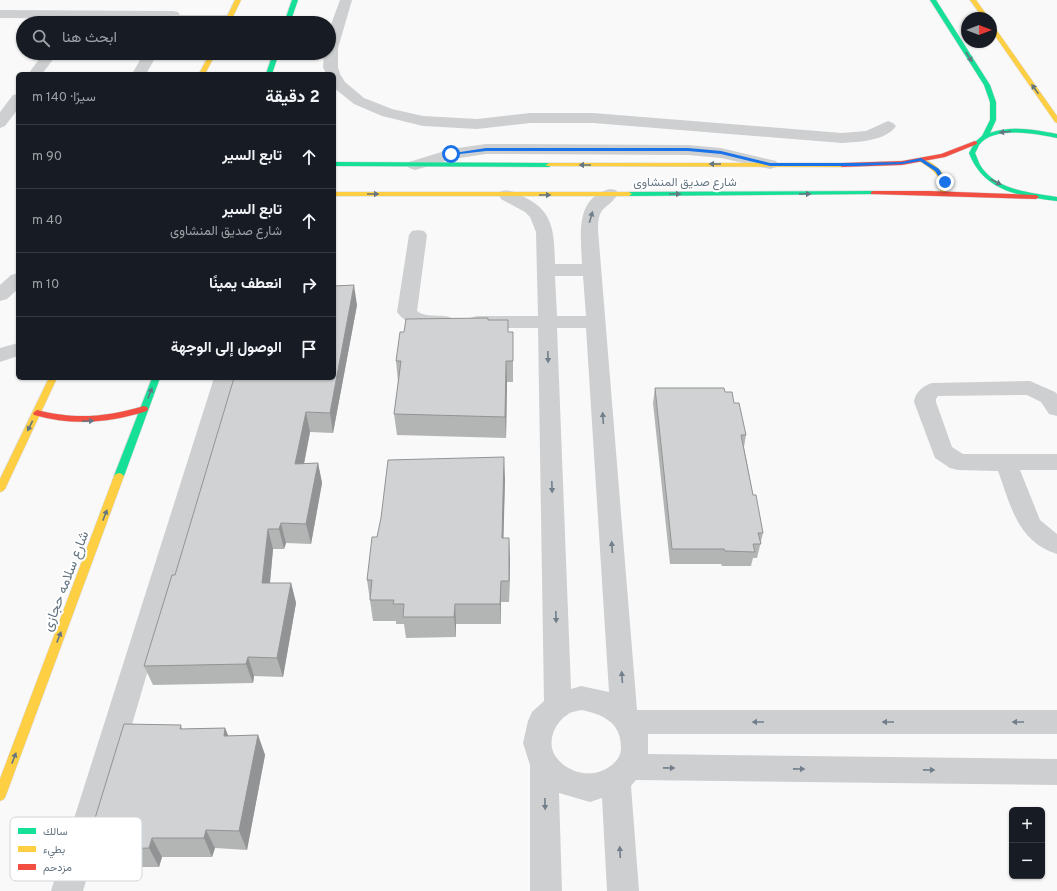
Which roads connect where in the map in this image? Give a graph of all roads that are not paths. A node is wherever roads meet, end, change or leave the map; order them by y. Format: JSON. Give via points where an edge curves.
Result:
{"nodes":[{"id":1,"x":93,"y":0,"type":"edge"},
{"id":2,"x":296,"y":0,"type":"edge"},
{"id":3,"x":346,"y":0,"type":"edge"},
{"id":4,"x":933,"y":0,"type":"edge"},
{"id":5,"x":973,"y":0,"type":"edge"},
{"id":6,"x":237,"y":2,"type":"edge"},
{"id":7,"x":221,"y":5,"type":"dead end"},
{"id":8,"x":982,"y":12,"type":"edge"},
{"id":9,"x":0,"y":14,"type":"edge"},
{"id":10,"x":173,"y":15,"type":"edge"},
{"id":11,"x":31,"y":16,"type":"edge"},
{"id":12,"x":80,"y":16,"type":"edge"},
{"id":13,"x":149,"y":16,"type":"edge"},
{"id":14,"x":230,"y":16,"type":"edge"},
{"id":15,"x":290,"y":16,"type":"edge"},
{"id":16,"x":336,"y":32,"type":"edge"},
{"id":17,"x":997,"y":35,"type":"edge"},
{"id":18,"x":46,"y":60,"type":"edge"},
{"id":19,"x":147,"y":60,"type":"edge"},
{"id":20,"x":209,"y":60,"type":"edge"},
{"id":21,"x":274,"y":60,"type":"edge"},
{"id":22,"x":330,"y":60,"type":"edge"},
{"id":23,"x":37,"y":72,"type":"edge"},
{"id":24,"x":140,"y":72,"type":"edge"},
{"id":25,"x":203,"y":72,"type":"edge"},
{"id":26,"x":270,"y":72,"type":"edge"},
{"id":27,"x":332,"y":72,"type":"edge"},
{"id":28,"x":336,"y":80,"type":"edge"},
{"id":29,"x":16,"y":101,"type":"edge"},
{"id":30,"x":1057,"y":121,"type":"edge"},
{"id":31,"x":0,"y":123,"type":"edge"},
{"id":32,"x":888,"y":126,"type":"dead end"},
{"id":33,"x":593,"y":134,"type":"junction"},
{"id":34,"x":985,"y":136,"type":"junction"},
{"id":35,"x":1057,"y":136,"type":"edge"},
{"id":36,"x":975,"y":143,"type":"junction"},
{"id":37,"x":921,"y":160,"type":"junction"},
{"id":38,"x":336,"y":164,"type":"edge"},
{"id":39,"x":770,"y":164,"type":"junction"},
{"id":40,"x":415,"y":165,"type":"junction"},
{"id":41,"x":943,"y":193,"type":"junction"},
{"id":42,"x":336,"y":194,"type":"edge"},
{"id":43,"x":610,"y":194,"type":"junction"},
{"id":44,"x":506,"y":195,"type":"junction"},
{"id":45,"x":1036,"y":197,"type":"junction"},
{"id":46,"x":1057,"y":199,"type":"edge"},
{"id":47,"x":418,"y":235,"type":"dead end"},
{"id":48,"x":546,"y":270,"type":"junction"},
{"id":49,"x":592,"y":270,"type":"junction"},
{"id":50,"x":16,"y":281,"type":"edge"},
{"id":51,"x":0,"y":295,"type":"edge"},
{"id":52,"x":547,"y":322,"type":"junction"},
{"id":53,"x":596,"y":322,"type":"junction"},
{"id":54,"x":16,"y":349,"type":"edge"},
{"id":55,"x":0,"y":356,"type":"edge"},
{"id":56,"x":52,"y":380,"type":"edge"},
{"id":57,"x":155,"y":380,"type":"edge"},
{"id":58,"x":223,"y":380,"type":"edge"},
{"id":59,"x":144,"y":409,"type":"junction"},
{"id":60,"x":1057,"y":409,"type":"edge"},
{"id":61,"x":37,"y":413,"type":"junction"},
{"id":62,"x":1057,"y":462,"type":"edge"},
{"id":63,"x":1006,"y":463,"type":"junction"},
{"id":64,"x":3,"y":474,"type":"edge"},
{"id":65,"x":1057,"y":545,"type":"edge"},
{"id":66,"x":558,"y":705,"type":"junction"},
{"id":67,"x":626,"y":719,"type":"junction"},
{"id":68,"x":1057,"y":722,"type":"edge"},
{"id":69,"x":544,"y":765,"type":"junction"},
{"id":70,"x":1057,"y":772,"type":"edge"},
{"id":71,"x":623,"y":774,"type":"junction"},
{"id":72,"x":0,"y":795,"type":"edge"},
{"id":73,"x":90,"y":817,"type":"edge"},
{"id":74,"x":70,"y":881,"type":"edge"},
{"id":75,"x":67,"y":891,"type":"edge"},
{"id":76,"x":546,"y":891,"type":"edge"},
{"id":77,"x":623,"y":891,"type":"edge"}],
"edges":[{"from":1,"to":12,"type":"street"},
{"from":2,"to":15,"type":"street"},
{"from":3,"to":16,"type":"street"},
{"from":4,"to":34,"type":"street","one_way":true,"via":[[987,85],[993,102],[993,120]]},
{"from":5,"to":8,"type":"street"},
{"from":6,"to":7,"type":"street"},
{"from":6,"to":14,"type":"street"},
{"from":9,"to":11,"type":"street"},
{"from":10,"to":13,"type":"street"},
{"from":30,"to":17,"type":"street","one_way":true},
{"from":18,"to":23,"type":"street"},
{"from":19,"to":24,"type":"street"},
{"from":20,"to":25,"type":"street"},
{"from":21,"to":26,"type":"street"},
{"from":22,"to":27,"type":"street"},
{"from":28,"to":33,"type":"street","via":[[359,101],[387,113],[423,121],[477,124],[530,118]]},
{"from":29,"to":31,"type":"street"},
{"from":32,"to":33,"type":"street","via":[[877,133],[842,138]]},
{"from":33,"to":39,"type":"street","via":[[706,151]]},
{"from":33,"to":40,"type":"street","via":[[507,149],[451,154]]},
{"from":35,"to":34,"type":"street","one_way":true,"via":[[1023,130],[1002,131]]},
{"from":34,"to":36,"type":"street","name":"شارع صديق المنشاوى"},
{"from":36,"to":37,"type":"street","name":"شارع صديق المنشاوى","via":[[943,156]]},
{"from":36,"to":45,"type":"street","one_way":true,"via":[[971,154],[976,166],[989,179],[1010,190]]},
{"from":37,"to":39,"type":"street","name":"شارع صديق المنشاوى","via":[[902,163]]},
{"from":37,"to":41,"type":"street","via":[[930,164],[942,176],[945,182]]},
{"from":38,"to":40,"type":"street","name":"شارع صديق المنشاوى"},
{"from":39,"to":40,"type":"street","name":"شارع صديق المنشاوى","one_way":true},
{"from":43,"to":41,"type":"street","name":"شارع صديق المنشاوى","one_way":true},
{"from":41,"to":45,"type":"street","name":"شارع صديق المنشاوى"},
{"from":42,"to":44,"type":"street","name":"شارع صديق المنشاوى","one_way":true},
{"from":44,"to":43,"type":"street","name":"شارع صديق المنشاوى","one_way":true},
{"from":49,"to":43,"type":"street","one_way":true,"via":[[589,216],[597,204]]},
{"from":44,"to":48,"type":"street","via":[[526,204],[540,217],[545,232]]},
{"from":45,"to":46,"type":"street"},
{"from":47,"to":52,"type":"street","via":[[407,305],[407,312],[411,317],[418,321]]},
{"from":48,"to":49,"type":"street"},
{"from":48,"to":52,"type":"street"},
{"from":49,"to":53,"type":"street"},
{"from":50,"to":51,"type":"street"},
{"from":52,"to":53,"type":"street"},
{"from":52,"to":66,"type":"street","one_way":true},
{"from":67,"to":53,"type":"street","one_way":true},
{"from":54,"to":55,"type":"street"},
{"from":56,"to":61,"type":"street"},
{"from":59,"to":57,"type":"street","name":"شارع سلامه حجازى","one_way":true},
{"from":58,"to":73,"type":"street"},
{"from":61,"to":59,"type":"street","one_way":true,"via":[[51,418],[87,422],[126,416]]},
{"from":72,"to":59,"type":"street","name":"شارع سلامه حجازى","one_way":true},
{"from":60,"to":63,"type":"street","via":[[1048,397],[1030,388],[938,389],[928,393],[925,402],[946,455],[958,462]]},
{"from":61,"to":64,"type":"street","one_way":true},
{"from":62,"to":63,"type":"street"},
{"from":63,"to":65,"type":"street","via":[[1030,524],[1036,532]]},
{"from":66,"to":67,"type":"street","via":[[581,698],[605,702]]},
{"from":66,"to":69,"type":"street","via":[[542,721],[536,743]]},
{"from":68,"to":67,"type":"street","one_way":true},
{"from":67,"to":71,"type":"street","via":[[635,736],[635,752]]},
{"from":69,"to":71,"type":"street","via":[[564,782],[590,788]]},
{"from":69,"to":76,"type":"street","one_way":true},
{"from":71,"to":70,"type":"street","one_way":true},
{"from":77,"to":71,"type":"street","one_way":true},
{"from":74,"to":75,"type":"street"}]}
